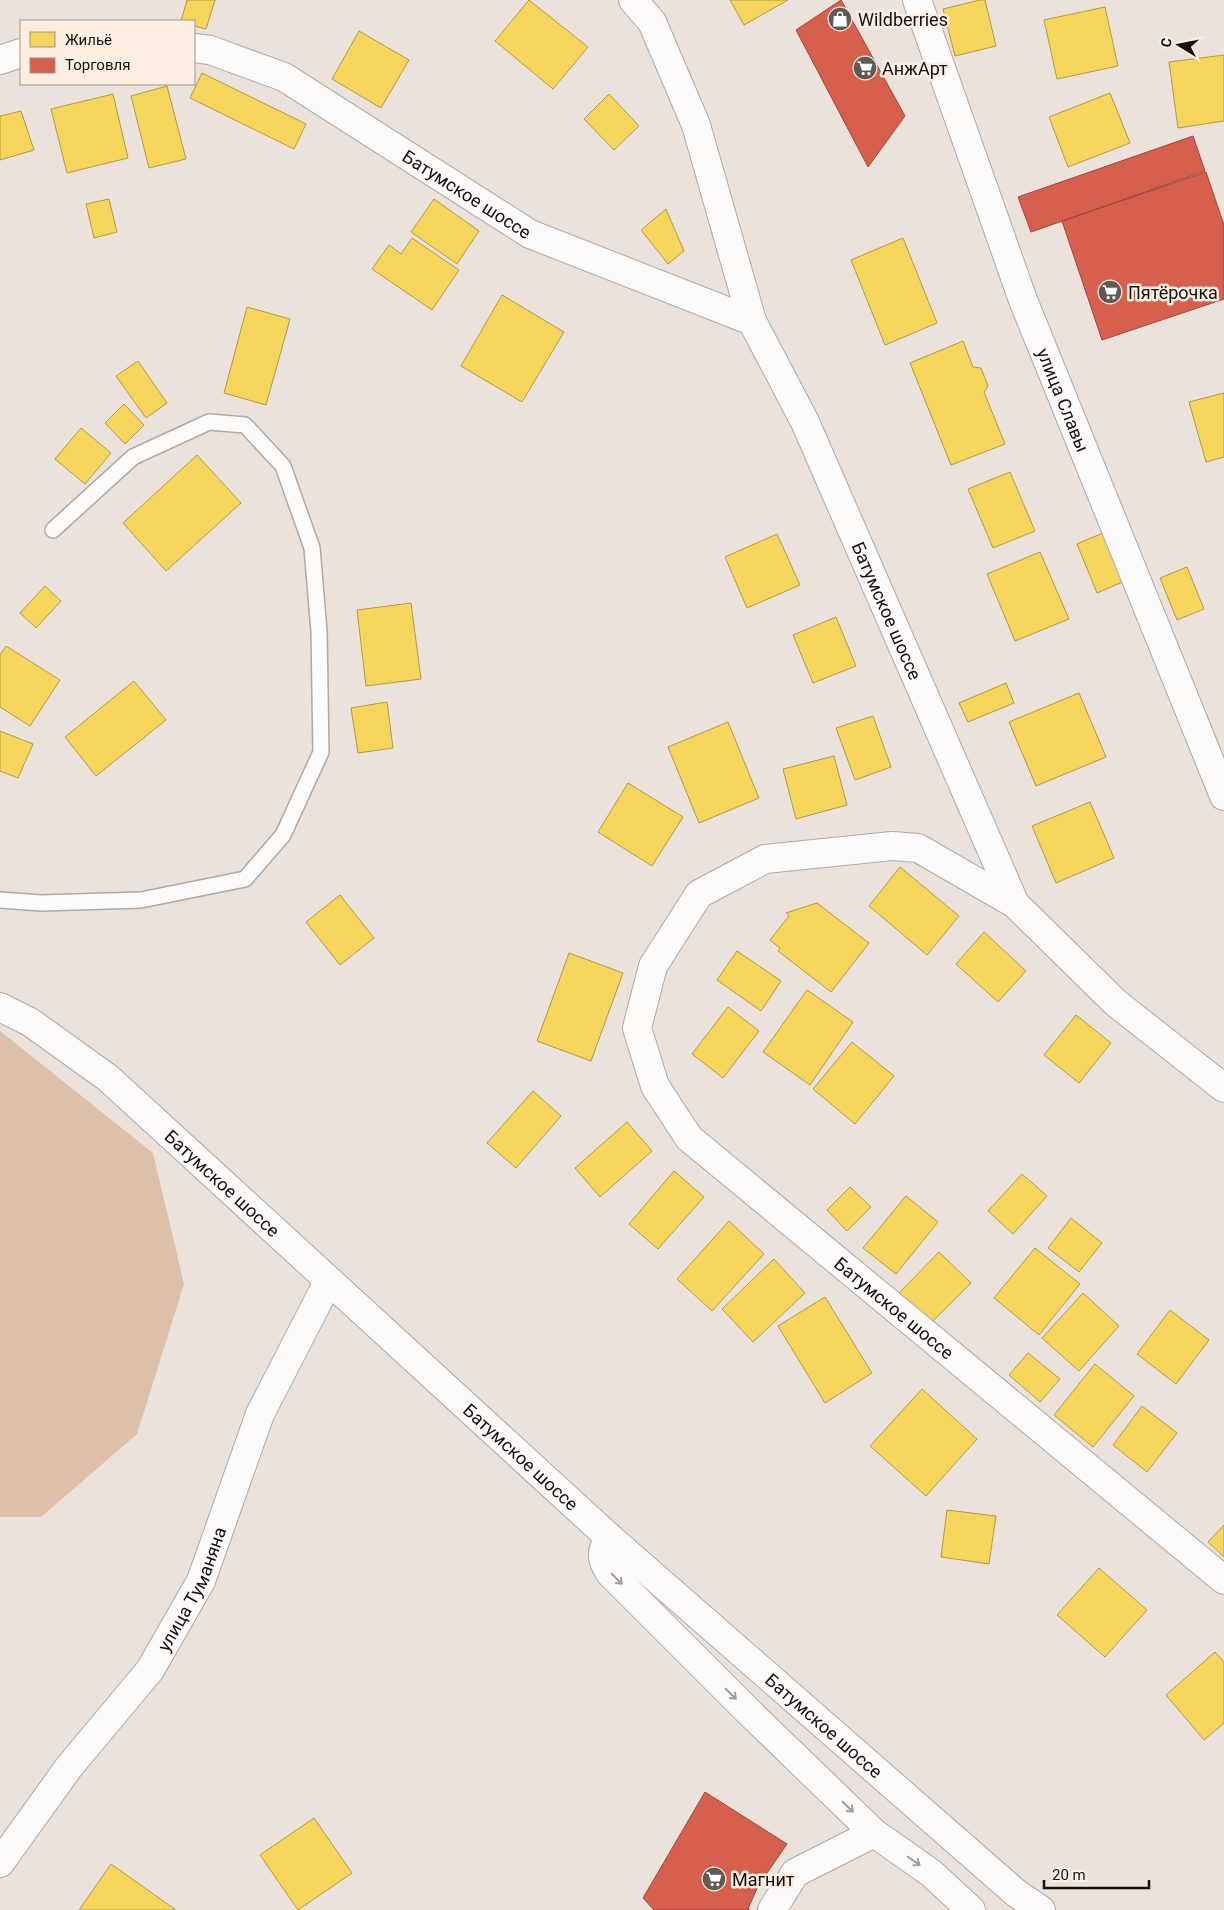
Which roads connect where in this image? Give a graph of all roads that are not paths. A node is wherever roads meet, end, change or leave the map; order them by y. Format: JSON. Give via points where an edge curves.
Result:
{"nodes":[{"id":1,"x":633,"y":0,"type":"edge"},
{"id":2,"x":917,"y":0,"type":"edge"},
{"id":3,"x":195,"y":48,"type":"edge"},
{"id":4,"x":20,"y":52,"type":"edge"},
{"id":5,"x":0,"y":60,"type":"edge"},
{"id":6,"x":752,"y":321,"type":"junction"},
{"id":7,"x":53,"y":530,"type":"dead end"},
{"id":8,"x":1224,"y":796,"type":"edge"},
{"id":9,"x":0,"y":900,"type":"edge"},
{"id":10,"x":1015,"y":904,"type":"junction"},
{"id":11,"x":0,"y":1007,"type":"edge"},
{"id":12,"x":1224,"y":1088,"type":"edge"},
{"id":13,"x":328,"y":1282,"type":"junction"},
{"id":14,"x":610,"y":1538,"type":"junction"},
{"id":15,"x":1224,"y":1580,"type":"edge"},
{"id":16,"x":874,"y":1833,"type":"junction"},
{"id":17,"x":0,"y":1863,"type":"edge"},
{"id":18,"x":772,"y":1910,"type":"edge"},
{"id":19,"x":971,"y":1910,"type":"edge"},
{"id":20,"x":1042,"y":1910,"type":"edge"}],
"edges":[{"from":1,"to":6,"type":"main road","name":"Батумское шоссе","via":[[652,22],[696,125]]},
{"from":2,"to":8,"type":"main road","name":"улица Славы","via":[[1023,300]]},
{"from":3,"to":6,"type":"main road","name":"Батумское шоссе","via":[[210,50],[284,77],[530,234]]},
{"from":4,"to":5,"type":"main road"},
{"from":6,"to":10,"type":"main road","name":"Батумское шоссе","via":[[805,422]]},
{"from":7,"to":9,"type":"lane","via":[[133,457],[209,422],[245,425],[284,466],[312,548],[319,631],[321,752],[283,835],[245,879],[141,900],[40,903]]},
{"from":10,"to":12,"type":"main road","name":"Батумское шоссе","via":[[1116,1003]]},
{"from":10,"to":15,"type":"main road","name":"Батумское шоссе","via":[[918,848],[892,846],[765,859],[698,894],[653,966],[637,1028],[652,1078],[689,1138]]},
{"from":11,"to":13,"type":"main road","name":"Батумское шоссе","via":[[30,1022],[108,1078]]},
{"from":13,"to":14,"type":"main road","name":"Батумское шоссе"},
{"from":13,"to":17,"type":"main road","name":"улица Туманяна","via":[[260,1414],[201,1581],[150,1670],[70,1767]]},
{"from":14,"to":16,"type":"main road","one_way":true,"via":[[603,1547],[602,1555],[610,1573]]},
{"from":14,"to":20,"type":"main road","name":"Батумское шоссе","via":[[1016,1893]]},
{"from":16,"to":18,"type":"main road","via":[[795,1873]]},
{"from":16,"to":19,"type":"main road","one_way":true,"via":[[931,1873]]}]}
